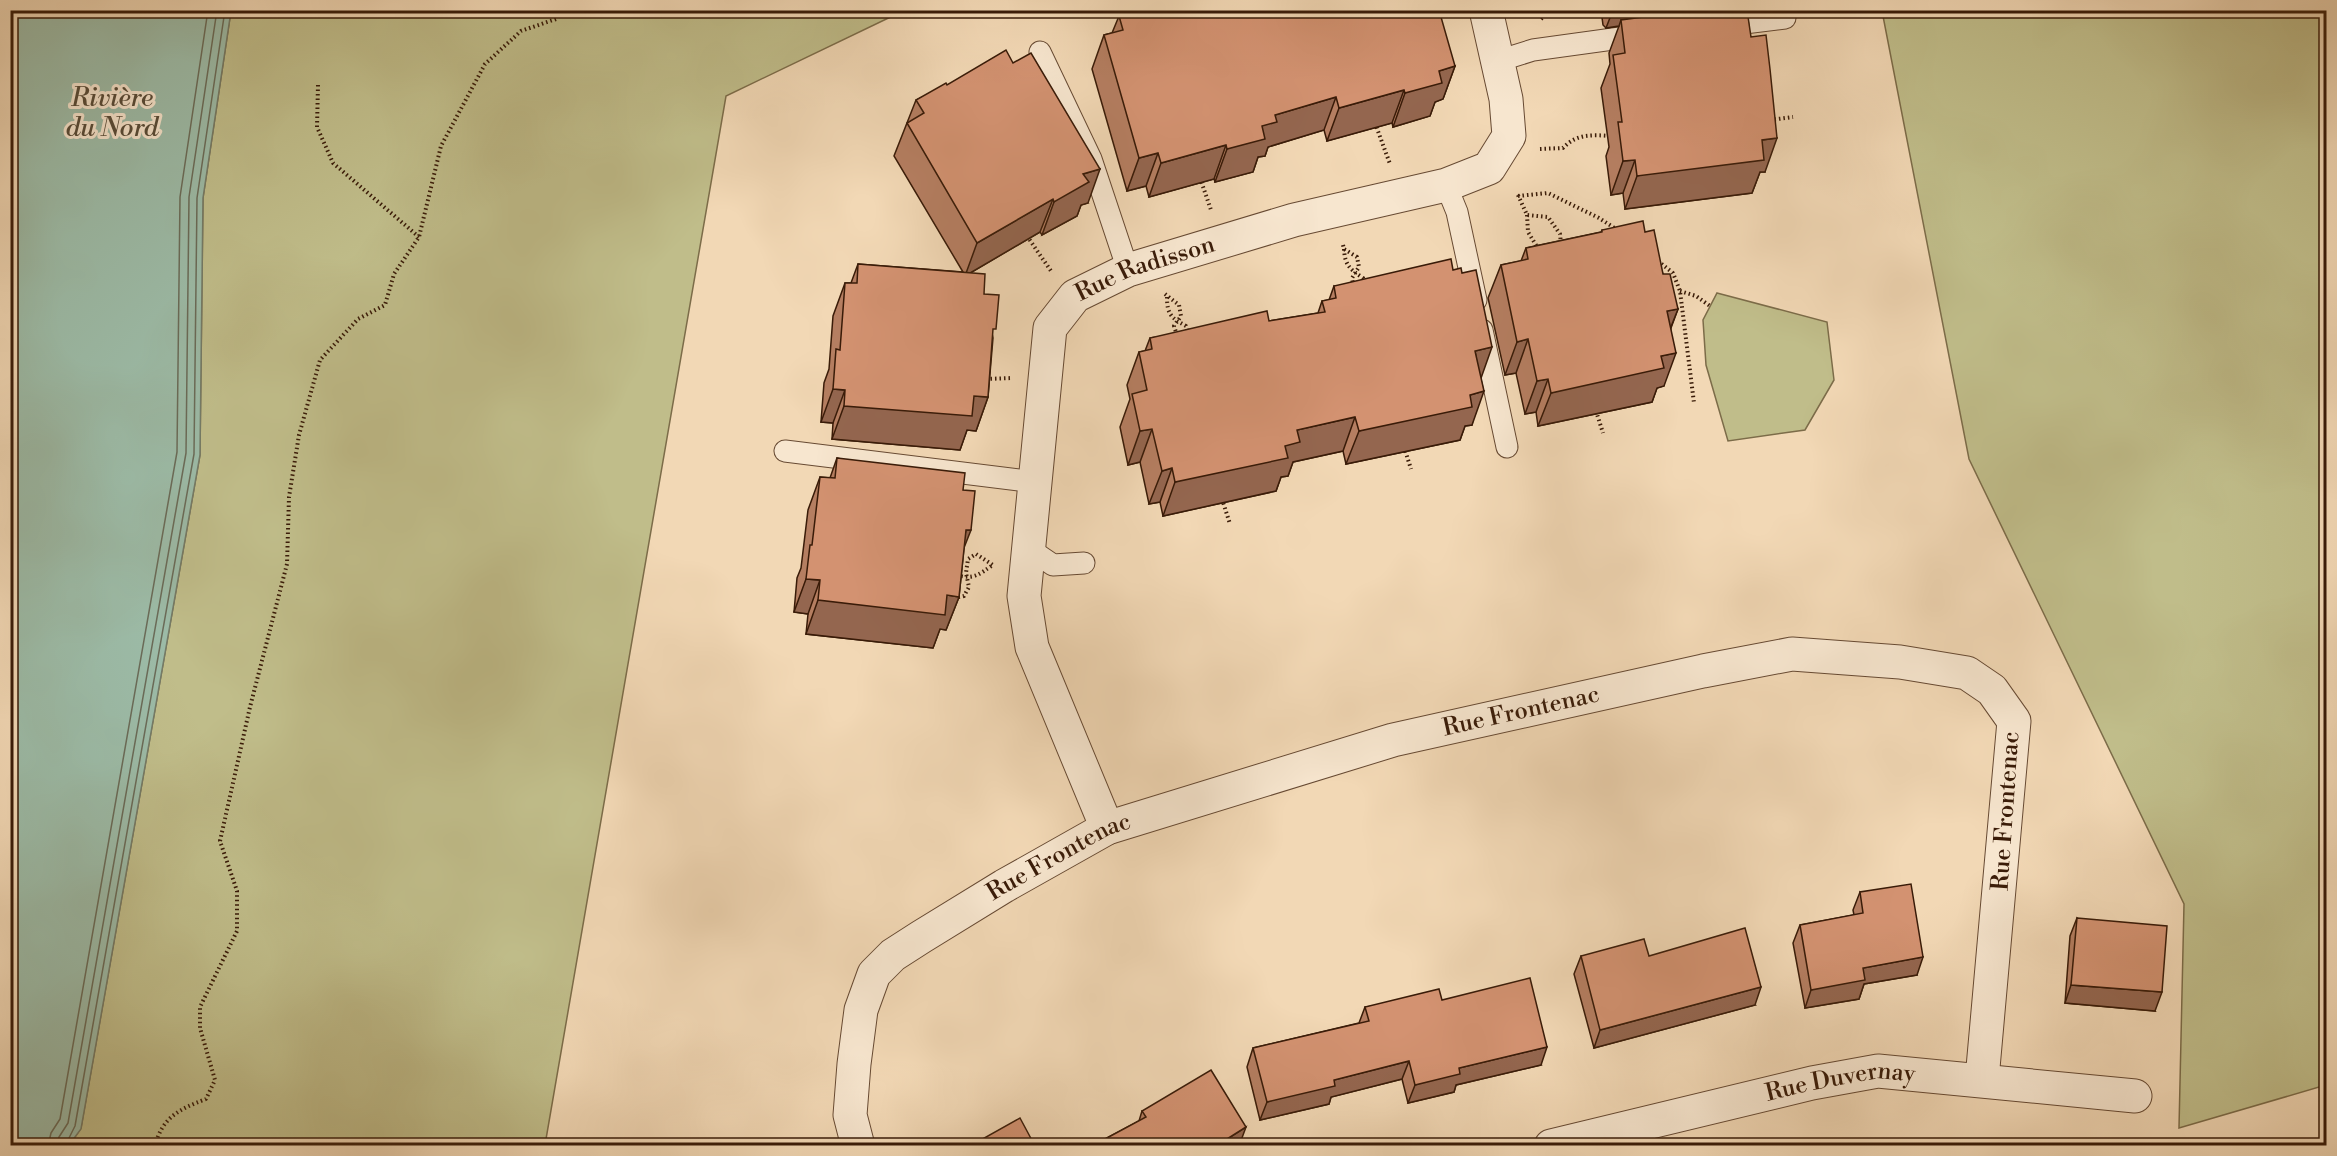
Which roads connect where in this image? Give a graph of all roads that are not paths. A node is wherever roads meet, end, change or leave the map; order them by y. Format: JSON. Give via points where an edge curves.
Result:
{"nodes":[{"id":1,"x":1486,"y":10,"type":"edge"},
{"id":2,"x":1785,"y":18,"type":"dead end"},
{"id":3,"x":1698,"y":29,"type":"edge"},
{"id":4,"x":1663,"y":33,"type":"edge"},
{"id":5,"x":1041,"y":52,"type":"dead end"},
{"id":6,"x":1498,"y":61,"type":"junction"},
{"id":7,"x":1446,"y":185,"type":"junction"},
{"id":8,"x":1128,"y":270,"type":"junction"},
{"id":9,"x":1507,"y":447,"type":"dead end"},
{"id":10,"x":785,"y":451,"type":"dead end"},
{"id":11,"x":1035,"y":482,"type":"junction"},
{"id":12,"x":1027,"y":558,"type":"junction"},
{"id":13,"x":1083,"y":563,"type":"dead end"},
{"id":14,"x":1107,"y":828,"type":"junction"},
{"id":15,"x":1982,"y":1079,"type":"junction"},
{"id":16,"x":2135,"y":1096,"type":"dead end"},
{"id":17,"x":858,"y":1146,"type":"edge"},
{"id":18,"x":1551,"y":1146,"type":"edge"}],
"edges":[{"from":1,"to":6,"type":"street"},
{"from":2,"to":3,"type":"lane"},
{"from":4,"to":6,"type":"lane","via":[[1533,50]]},
{"from":5,"to":8,"type":"lane","via":[[1091,159]]},
{"from":6,"to":7,"type":"street","name":"Rue Radisson","via":[[1509,135],[1489,168]]},
{"from":7,"to":8,"type":"street","name":"Rue Radisson","via":[[1294,220]]},
{"from":7,"to":9,"type":"lane","via":[[1457,212]]},
{"from":8,"to":11,"type":"street","name":"Rue Radisson","via":[[1075,296],[1050,328]]},
{"from":10,"to":11,"type":"lane"},
{"from":11,"to":12,"type":"street","name":"Rue Radisson"},
{"from":12,"to":13,"type":"lane","via":[[1053,565]]},
{"from":12,"to":14,"type":"street","name":"Rue Radisson","via":[[1024,596],[1032,647]]},
{"from":14,"to":15,"type":"street","name":"Rue Frontenac","via":[[1393,740],[1792,654],[1900,662],[1967,673],[1992,690],[2014,721]]},
{"from":14,"to":17,"type":"street","name":"Rue Frontenac","via":[[921,937],[893,955],[874,974],[861,1010],[854,1064],[850,1115]]},
{"from":15,"to":16,"type":"street","name":"Rue Duvernay"},
{"from":15,"to":18,"type":"street","name":"Rue Duvernay","via":[[1878,1071],[1812,1083]]}]}
